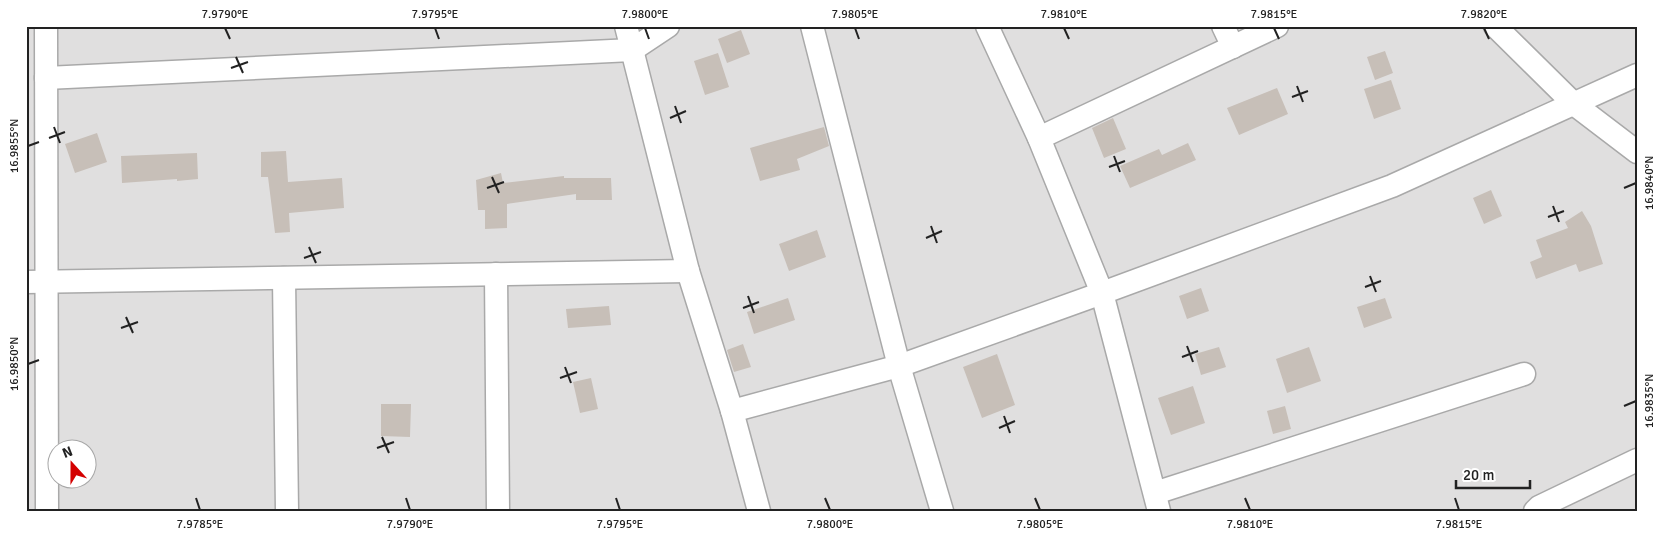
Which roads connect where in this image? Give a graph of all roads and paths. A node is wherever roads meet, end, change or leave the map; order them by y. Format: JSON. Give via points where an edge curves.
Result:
{"nodes":[{"id":1,"x":46,"y":26,"type":"edge"},
{"id":2,"x":626,"y":26,"type":"edge"},
{"id":3,"x":668,"y":26,"type":"edge"},
{"id":4,"x":812,"y":26,"type":"edge"},
{"id":5,"x":987,"y":26,"type":"edge"},
{"id":6,"x":1222,"y":26,"type":"edge"},
{"id":7,"x":1277,"y":26,"type":"edge"},
{"id":8,"x":1495,"y":26,"type":"edge"},
{"id":9,"x":1233,"y":47,"type":"junction"},
{"id":10,"x":632,"y":50,"type":"junction"},
{"id":11,"x":1637,"y":75,"type":"edge"},
{"id":12,"x":46,"y":78,"type":"junction"},
{"id":13,"x":1574,"y":104,"type":"junction"},
{"id":14,"x":1039,"y":138,"type":"junction"},
{"id":15,"x":1637,"y":152,"type":"edge"},
{"id":16,"x":688,"y":271,"type":"junction"},
{"id":17,"x":496,"y":274,"type":"junction"},
{"id":18,"x":284,"y":278,"type":"junction"},
{"id":19,"x":36,"y":282,"type":"edge"},
{"id":20,"x":1102,"y":294,"type":"junction"},
{"id":21,"x":899,"y":366,"type":"junction"},
{"id":22,"x":1524,"y":374,"type":"dead end"},
{"id":23,"x":732,"y":411,"type":"junction"},
{"id":24,"x":1637,"y":460,"type":"edge"},
{"id":25,"x":1157,"y":502,"type":"edge"},
{"id":26,"x":47,"y":511,"type":"edge"},
{"id":27,"x":287,"y":511,"type":"edge"},
{"id":28,"x":498,"y":511,"type":"edge"},
{"id":29,"x":760,"y":511,"type":"edge"},
{"id":30,"x":942,"y":511,"type":"edge"},
{"id":31,"x":1535,"y":511,"type":"edge"}],
"edges":[{"from":1,"to":12,"type":"street"},
{"from":2,"to":10,"type":"street"},
{"from":3,"to":10,"type":"street"},
{"from":4,"to":21,"type":"street"},
{"from":5,"to":14,"type":"street"},
{"from":6,"to":9,"type":"street"},
{"from":7,"to":9,"type":"street"},
{"from":8,"to":13,"type":"street"},
{"from":9,"to":14,"type":"street"},
{"from":10,"to":12,"type":"street"},
{"from":10,"to":16,"type":"street"},
{"from":11,"to":13,"type":"street"},
{"from":12,"to":19,"type":"street"},
{"from":13,"to":15,"type":"street"},
{"from":13,"to":20,"type":"street","via":[[1392,186]]},
{"from":14,"to":20,"type":"street"},
{"from":16,"to":17,"type":"street"},
{"from":16,"to":23,"type":"street"},
{"from":17,"to":18,"type":"street"},
{"from":17,"to":28,"type":"street"},
{"from":18,"to":19,"type":"street"},
{"from":18,"to":27,"type":"street"},
{"from":19,"to":26,"type":"street"},
{"from":20,"to":21,"type":"street"},
{"from":20,"to":25,"type":"street"},
{"from":21,"to":23,"type":"street"},
{"from":21,"to":30,"type":"street"},
{"from":22,"to":25,"type":"street"},
{"from":23,"to":29,"type":"street"},
{"from":24,"to":31,"type":"street"}]}
